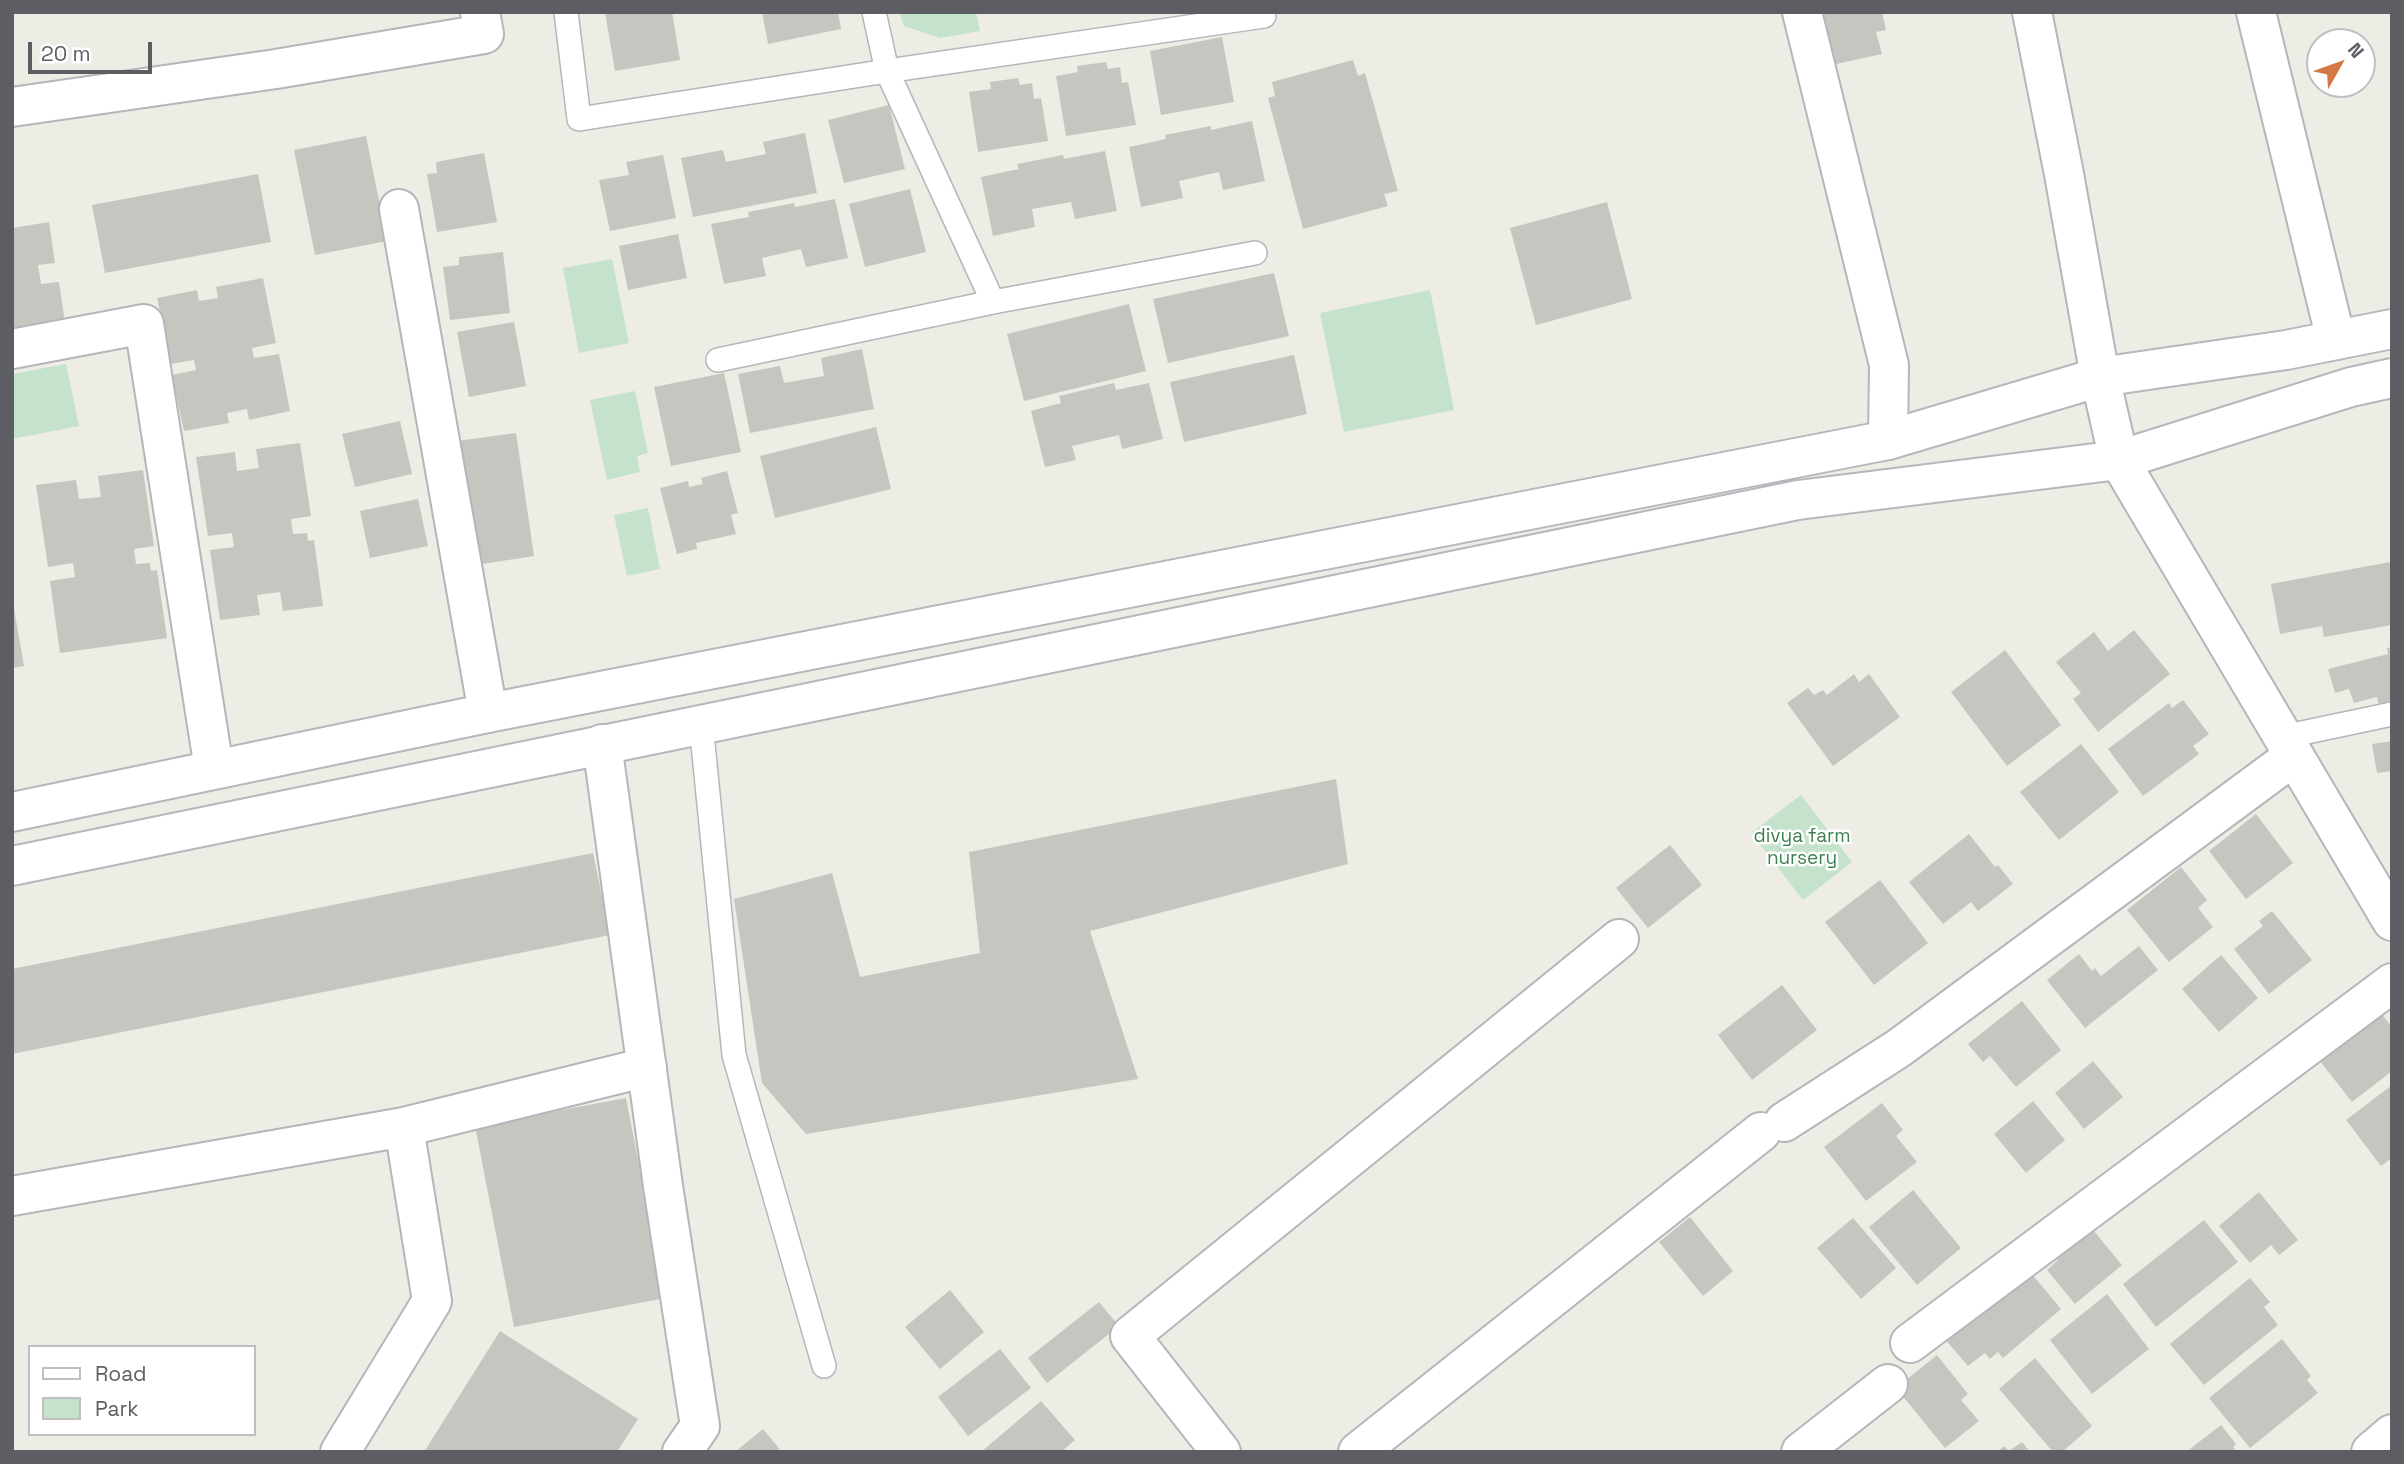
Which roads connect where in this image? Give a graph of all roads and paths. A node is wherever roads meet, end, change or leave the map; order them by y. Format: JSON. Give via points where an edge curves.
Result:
{"nodes":[{"id":1,"x":480,"y":12,"type":"edge"},
{"id":2,"x":566,"y":12,"type":"edge"},
{"id":3,"x":874,"y":12,"type":"edge"},
{"id":4,"x":1802,"y":12,"type":"edge"},
{"id":5,"x":2032,"y":12,"type":"edge"},
{"id":6,"x":2256,"y":12,"type":"edge"},
{"id":7,"x":1264,"y":16,"type":"dead end"},
{"id":8,"x":887,"y":71,"type":"junction"},
{"id":9,"x":12,"y":107,"type":"edge"},
{"id":10,"x":399,"y":209,"type":"dead end"},
{"id":11,"x":1255,"y":253,"type":"dead end"},
{"id":12,"x":993,"y":302,"type":"junction"},
{"id":13,"x":2392,"y":329,"type":"edge"},
{"id":14,"x":2336,"y":340,"type":"junction"},
{"id":15,"x":12,"y":349,"type":"edge"},
{"id":16,"x":718,"y":360,"type":"dead end"},
{"id":17,"x":2100,"y":377,"type":"junction"},
{"id":18,"x":2392,"y":378,"type":"edge"},
{"id":19,"x":1888,"y":440,"type":"junction"},
{"id":20,"x":2119,"y":460,"type":"junction"},
{"id":21,"x":488,"y":713,"type":"junction"},
{"id":22,"x":2392,"y":714,"type":"edge"},
{"id":23,"x":701,"y":724,"type":"junction"},
{"id":24,"x":602,"y":744,"type":"junction"},
{"id":25,"x":2289,"y":746,"type":"junction"},
{"id":26,"x":214,"y":769,"type":"junction"},
{"id":27,"x":12,"y":812,"type":"edge"},
{"id":28,"x":12,"y":866,"type":"edge"},
{"id":29,"x":2392,"y":921,"type":"edge"},
{"id":30,"x":1619,"y":939,"type":"dead end"},
{"id":31,"x":2392,"y":983,"type":"edge"},
{"id":32,"x":647,"y":1067,"type":"junction"},
{"id":33,"x":404,"y":1127,"type":"junction"},
{"id":34,"x":12,"y":1196,"type":"edge"},
{"id":35,"x":1910,"y":1343,"type":"dead end"},
{"id":36,"x":824,"y":1366,"type":"dead end"},
{"id":37,"x":1888,"y":1384,"type":"dead end"},
{"id":38,"x":2392,"y":1434,"type":"edge"},
{"id":39,"x":340,"y":1452,"type":"edge"},
{"id":40,"x":682,"y":1452,"type":"edge"},
{"id":41,"x":1221,"y":1452,"type":"edge"},
{"id":42,"x":1358,"y":1452,"type":"edge"},
{"id":43,"x":1801,"y":1452,"type":"edge"},
{"id":44,"x":2371,"y":1452,"type":"edge"}],
"edges":[{"from":1,"to":9,"type":"street","via":[[484,34]]},
{"from":2,"to":8,"type":"lane","via":[[579,119]]},
{"from":3,"to":8,"type":"lane"},
{"from":4,"to":19,"type":"street","via":[[1889,365]]},
{"from":5,"to":17,"type":"street"},
{"from":6,"to":14,"type":"street"},
{"from":7,"to":8,"type":"lane"},
{"from":8,"to":12,"type":"lane"},
{"from":10,"to":21,"type":"street"},
{"from":11,"to":12,"type":"lane"},
{"from":12,"to":16,"type":"lane"},
{"from":13,"to":14,"type":"street"},
{"from":14,"to":17,"type":"street"},
{"from":15,"to":26,"type":"street","via":[[144,324]]},
{"from":17,"to":19,"type":"street"},
{"from":17,"to":20,"type":"street"},
{"from":18,"to":20,"type":"street"},
{"from":19,"to":21,"type":"street"},
{"from":20,"to":23,"type":"street","via":[[1798,500]]},
{"from":20,"to":25,"type":"street"},
{"from":21,"to":26,"type":"street"},
{"from":22,"to":25,"type":"lane"},
{"from":23,"to":24,"type":"street"},
{"from":23,"to":36,"type":"lane","via":[[734,1055]]},
{"from":24,"to":28,"type":"street"},
{"from":24,"to":32,"type":"street"},
{"from":25,"to":29,"type":"street"},
{"from":25,"to":42,"type":"street","via":[[1899,1048],[1772,1127]]},
{"from":26,"to":27,"type":"street"},
{"from":30,"to":41,"type":"street","via":[[1130,1336]]},
{"from":31,"to":35,"type":"street"},
{"from":32,"to":33,"type":"street"},
{"from":32,"to":40,"type":"street","via":[[700,1426]]},
{"from":33,"to":34,"type":"street"},
{"from":33,"to":39,"type":"street","via":[[432,1301]]},
{"from":37,"to":43,"type":"street"},
{"from":38,"to":44,"type":"street"}]}
